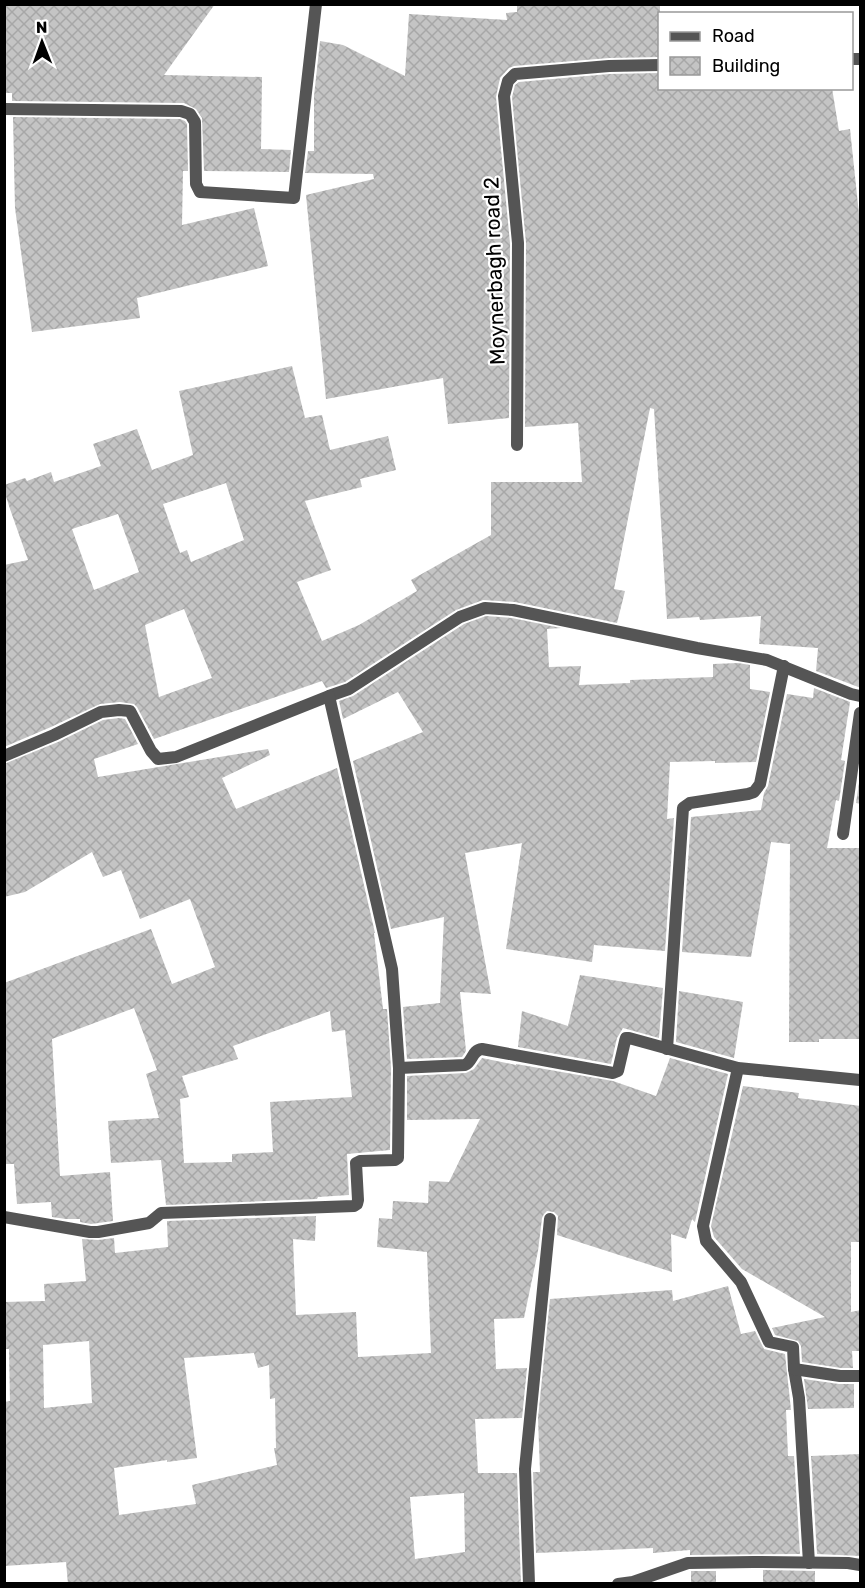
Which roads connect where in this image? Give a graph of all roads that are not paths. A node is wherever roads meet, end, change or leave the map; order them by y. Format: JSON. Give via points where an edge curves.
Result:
{"nodes":[{"id":1,"x":316,"y":4,"type":"edge"},
{"id":2,"x":658,"y":65,"type":"edge"},
{"id":3,"x":4,"y":109,"type":"edge"},
{"id":4,"x":517,"y":445,"type":"dead end"},
{"id":5,"x":784,"y":666,"type":"junction"},
{"id":6,"x":329,"y":696,"type":"junction"},
{"id":7,"x":861,"y":696,"type":"edge"},
{"id":8,"x":861,"y":713,"type":"edge"},
{"id":9,"x":4,"y":756,"type":"edge"},
{"id":10,"x":843,"y":834,"type":"dead end"},
{"id":11,"x":667,"y":1049,"type":"junction"},
{"id":12,"x":399,"y":1068,"type":"junction"},
{"id":13,"x":738,"y":1068,"type":"junction"},
{"id":14,"x":861,"y":1080,"type":"edge"},
{"id":15,"x":4,"y":1217,"type":"edge"},
{"id":16,"x":550,"y":1219,"type":"dead end"},
{"id":17,"x":794,"y":1369,"type":"junction"},
{"id":18,"x":861,"y":1376,"type":"edge"},
{"id":19,"x":809,"y":1563,"type":"junction"},
{"id":20,"x":861,"y":1565,"type":"edge"},
{"id":21,"x":529,"y":1584,"type":"edge"},
{"id":22,"x":618,"y":1584,"type":"edge"}],
"edges":[{"from":1,"to":3,"type":"street","via":[[294,198],[200,192],[196,184],[195,122],[190,114],[181,111]]},
{"from":2,"to":4,"type":"street","name":"Moynerbagh road 2","via":[[515,74],[508,81],[504,96],[518,243]]},
{"from":5,"to":6,"type":"street","via":[[513,610],[486,608],[460,617],[349,689]]},
{"from":5,"to":7,"type":"street"},
{"from":5,"to":11,"type":"street","via":[[760,784],[748,794],[690,803],[683,808]]},
{"from":6,"to":9,"type":"street","via":[[166,759],[158,759],[151,752],[130,711],[119,710],[101,712]]},
{"from":6,"to":12,"type":"street","via":[[392,969]]},
{"from":8,"to":10,"type":"street"},
{"from":11,"to":12,"type":"street","via":[[626,1038],[618,1071],[613,1073],[482,1049],[465,1065]]},
{"from":11,"to":13,"type":"street"},
{"from":12,"to":15,"type":"street","via":[[398,1158],[356,1163],[358,1200],[354,1206],[161,1213],[149,1223],[98,1232]]},
{"from":13,"to":14,"type":"street"},
{"from":13,"to":17,"type":"street","via":[[704,1234],[741,1282],[769,1342],[793,1347]]},
{"from":16,"to":21,"type":"street","via":[[525,1469]]},
{"from":17,"to":18,"type":"street"},
{"from":17,"to":19,"type":"street"},
{"from":19,"to":20,"type":"street"},
{"from":19,"to":22,"type":"street","via":[[688,1563]]}]}
